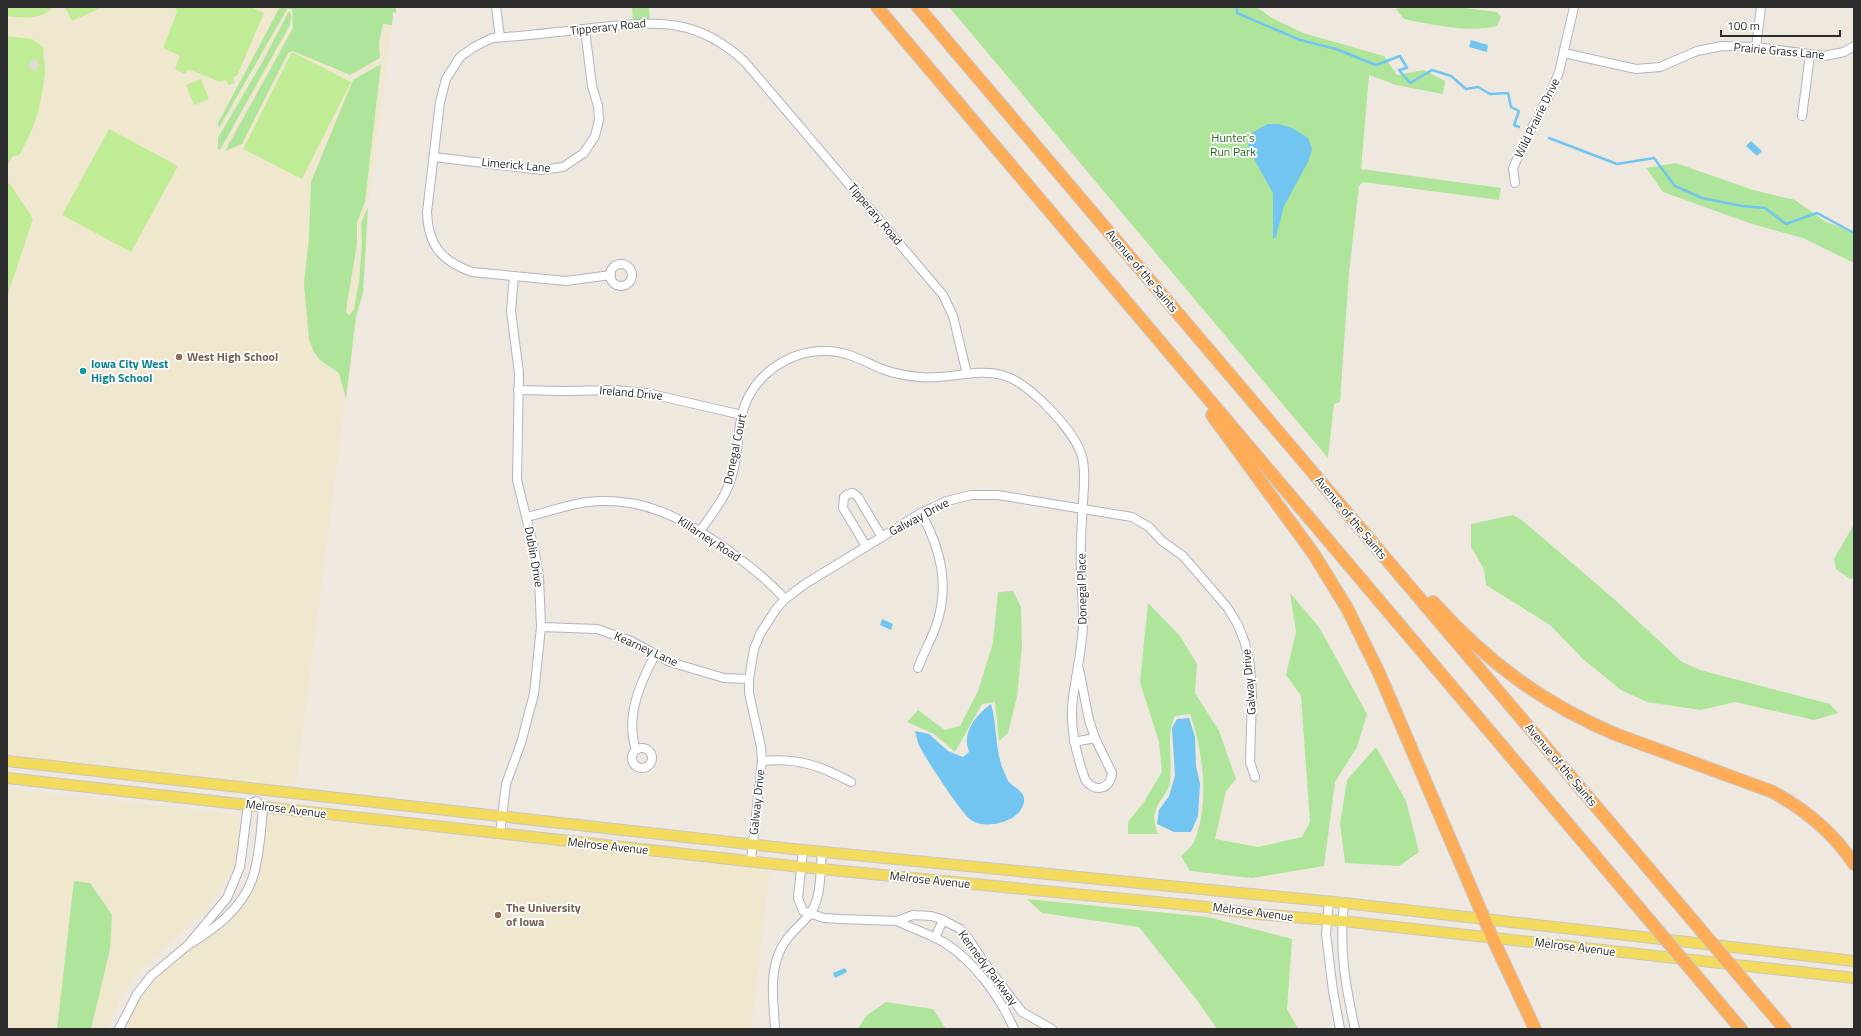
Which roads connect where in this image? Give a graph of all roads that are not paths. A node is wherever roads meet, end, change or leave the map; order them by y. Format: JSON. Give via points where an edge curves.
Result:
{"nodes":[{"id":1,"x":496,"y":7,"type":"edge"},
{"id":2,"x":877,"y":7,"type":"edge"},
{"id":3,"x":918,"y":7,"type":"edge"},
{"id":4,"x":1574,"y":7,"type":"edge"},
{"id":5,"x":1761,"y":7,"type":"edge"},
{"id":6,"x":585,"y":29,"type":"junction"},
{"id":7,"x":500,"y":37,"type":"junction"},
{"id":8,"x":1854,"y":46,"type":"edge"},
{"id":9,"x":1756,"y":47,"type":"junction"},
{"id":10,"x":1564,"y":53,"type":"junction"},
{"id":11,"x":1810,"y":55,"type":"junction"},
{"id":12,"x":1802,"y":116,"type":"dead end"},
{"id":13,"x":434,"y":157,"type":"junction"},
{"id":14,"x":1515,"y":183,"type":"dead end"},
{"id":15,"x":611,"y":275,"type":"dead end"},
{"id":16,"x":514,"y":276,"type":"junction"},
{"id":17,"x":1160,"y":343,"type":"junction"},
{"id":18,"x":967,"y":374,"type":"junction"},
{"id":19,"x":518,"y":390,"type":"junction"},
{"id":20,"x":1252,"y":400,"type":"junction"},
{"id":21,"x":742,"y":415,"type":"junction"},
{"id":22,"x":1082,"y":508,"type":"junction"},
{"id":23,"x":921,"y":513,"type":"junction"},
{"id":24,"x":526,"y":517,"type":"junction"},
{"id":25,"x":700,"y":531,"type":"junction"},
{"id":26,"x":882,"y":537,"type":"junction"},
{"id":27,"x":866,"y":546,"type":"junction"},
{"id":28,"x":785,"y":599,"type":"junction"},
{"id":29,"x":541,"y":626,"type":"junction"},
{"id":30,"x":655,"y":655,"type":"junction"},
{"id":31,"x":918,"y":668,"type":"dead end"},
{"id":32,"x":1078,"y":669,"type":"junction"},
{"id":33,"x":749,"y":679,"type":"junction"},
{"id":34,"x":1095,"y":738,"type":"junction"},
{"id":35,"x":1074,"y":742,"type":"junction"},
{"id":36,"x":636,"y":750,"type":"dead end"},
{"id":37,"x":7,"y":761,"type":"edge"},
{"id":38,"x":762,"y":761,"type":"junction"},
{"id":39,"x":1255,"y":777,"type":"dead end"},
{"id":40,"x":7,"y":778,"type":"edge"},
{"id":41,"x":852,"y":782,"type":"dead end"},
{"id":42,"x":248,"y":805,"type":"junction"},
{"id":43,"x":264,"y":806,"type":"junction"},
{"id":44,"x":502,"y":817,"type":"junction"},
{"id":45,"x":500,"y":834,"type":"junction"},
{"id":46,"x":753,"y":845,"type":"junction"},
{"id":47,"x":803,"y":850,"type":"junction"},
{"id":48,"x":822,"y":852,"type":"junction"},
{"id":49,"x":751,"y":862,"type":"junction"},
{"id":50,"x":1854,"y":864,"type":"edge"},
{"id":51,"x":801,"y":867,"type":"junction"},
{"id":52,"x":820,"y":869,"type":"junction"},
{"id":53,"x":1329,"y":902,"type":"junction"},
{"id":54,"x":1344,"y":903,"type":"junction"},
{"id":55,"x":810,"y":914,"type":"junction"},
{"id":56,"x":1484,"y":918,"type":"junction"},
{"id":57,"x":1328,"y":919,"type":"junction"},
{"id":58,"x":943,"y":920,"type":"junction"},
{"id":59,"x":897,"y":921,"type":"junction"},
{"id":60,"x":1342,"y":921,"type":"junction"},
{"id":61,"x":1492,"y":937,"type":"junction"},
{"id":62,"x":935,"y":938,"type":"junction"},
{"id":63,"x":188,"y":944,"type":"junction"},
{"id":64,"x":1854,"y":960,"type":"edge"},
{"id":65,"x":1854,"y":978,"type":"edge"},
{"id":66,"x":1010,"y":998,"type":"junction"},
{"id":67,"x":1001,"y":1005,"type":"junction"},
{"id":68,"x":119,"y":1029,"type":"edge"},
{"id":69,"x":775,"y":1029,"type":"edge"},
{"id":70,"x":1014,"y":1029,"type":"edge"},
{"id":71,"x":1052,"y":1029,"type":"edge"},
{"id":72,"x":1340,"y":1029,"type":"edge"},
{"id":73,"x":1355,"y":1029,"type":"edge"},
{"id":74,"x":1534,"y":1029,"type":"edge"},
{"id":75,"x":1741,"y":1029,"type":"edge"},
{"id":76,"x":1785,"y":1029,"type":"edge"}],
"edges":[{"from":1,"to":7,"type":"street"},
{"from":2,"to":17,"type":"highway"},
{"from":3,"to":20,"type":"highway","name":"Avenue of the Saints"},
{"from":4,"to":10,"type":"street","name":"Wild Prairie Drive"},
{"from":5,"to":9,"type":"street"},
{"from":6,"to":7,"type":"street","name":"Tipperary Road"},
{"from":6,"to":13,"type":"street","name":"Limerick Lane","via":[[599,120],[596,136],[584,153],[563,167],[541,170]]},
{"from":6,"to":18,"type":"street","name":"Tipperary Road","via":[[665,23],[700,32],[735,52],[943,295],[953,316]]},
{"from":7,"to":13,"type":"street","name":"Tipperary Road","via":[[492,38],[469,50],[449,72],[440,102]]},
{"from":8,"to":11,"type":"street","name":"Prairie Grass Lane","via":[[1835,55]]},
{"from":9,"to":10,"type":"street","name":"Prairie Grass Lane","via":[[1710,48],[1648,69],[1624,68]]},
{"from":9,"to":11,"type":"street","name":"Prairie Grass Lane"},
{"from":10,"to":14,"type":"street","name":"Wild Prairie Drive","via":[[1551,92],[1513,168]]},
{"from":11,"to":12,"type":"street"},
{"from":13,"to":16,"type":"street","name":"Tipperary Road","via":[[427,227],[437,249],[458,267],[472,272]]},
{"from":15,"to":16,"type":"street","name":"Tipperary Road","via":[[566,281]]},
{"from":16,"to":19,"type":"street","name":"Dublin Drive","via":[[511,311]]},
{"from":17,"to":56,"type":"highway","via":[[1313,553],[1348,608]]},
{"from":17,"to":75,"type":"highway","bridge":true},
{"from":18,"to":21,"type":"street","name":"Donegal Court","via":[[923,378],[886,370],[843,353],[804,353],[780,363],[761,379],[752,390]]},
{"from":18,"to":22,"type":"street","name":"Donegal Court","via":[[1002,374],[1024,385],[1039,398],[1072,436],[1079,448],[1083,467]]},
{"from":19,"to":21,"type":"street","name":"Ireland Drive","via":[[616,390],[647,393]]},
{"from":19,"to":24,"type":"street","name":"Dublin Drive","via":[[517,480]]},
{"from":20,"to":50,"type":"highway","via":[[1441,612],[1507,673],[1547,701],[1590,723],[1773,792],[1793,803],[1818,822]]},
{"from":20,"to":76,"type":"highway","name":"Avenue of the Saints","bridge":true},
{"from":21,"to":25,"type":"street","name":"Donegal Court","via":[[731,478],[720,503]]},
{"from":22,"to":23,"type":"street","name":"Galway Drive","via":[[984,494],[951,499]]},
{"from":22,"to":32,"type":"street","name":"Donegal Place","via":[[1083,620]]},
{"from":22,"to":39,"type":"street","name":"Galway Drive","via":[[1122,515],[1141,522],[1162,542],[1183,556],[1227,607],[1238,625],[1250,665],[1250,762]]},
{"from":23,"to":26,"type":"street","name":"Galway Drive"},
{"from":23,"to":31,"type":"street","via":[[938,548],[943,594],[936,626]]},
{"from":24,"to":25,"type":"street","name":"Killarney Road","via":[[588,502],[627,502],[666,512]]},
{"from":24,"to":29,"type":"street","name":"Dublin Drive","via":[[539,577]]},
{"from":25,"to":28,"type":"street","name":"Killarney Road","via":[[758,571]]},
{"from":26,"to":27,"type":"street","name":"Galway Drive"},
{"from":26,"to":27,"type":"street","via":[[858,497],[854,493],[848,494],[844,497],[843,508]]},
{"from":27,"to":28,"type":"street","name":"Galway Drive"},
{"from":28,"to":33,"type":"street","name":"Galway Drive","via":[[760,634],[754,649]]},
{"from":29,"to":30,"type":"street","name":"Kearney Lane","via":[[597,629],[630,640]]},
{"from":29,"to":44,"type":"street","name":"Dublin Drive","via":[[534,694],[506,784]]},
{"from":30,"to":33,"type":"street","name":"Kearney Lane","via":[[724,678]]},
{"from":30,"to":36,"type":"street","via":[[639,690],[634,709],[632,729]]},
{"from":32,"to":34,"type":"street","name":"Donegal Place"},
{"from":32,"to":35,"type":"street","name":"Donegal Place","via":[[1072,700]]},
{"from":33,"to":38,"type":"street","name":"Galway Drive","via":[[751,709],[761,746]]},
{"from":34,"to":35,"type":"street"},
{"from":34,"to":35,"type":"street","name":"Donegal Place","via":[[1112,773],[1109,784],[1104,788],[1098,789],[1088,784]]},
{"from":37,"to":44,"type":"main road","name":"Melrose Avenue"},
{"from":38,"to":41,"type":"street","via":[[802,762],[829,770]]},
{"from":38,"to":46,"type":"street","name":"Galway Drive"},
{"from":40,"to":42,"type":"main road","name":"Melrose Avenue"},
{"from":42,"to":43,"type":"main road","name":"Melrose Avenue"},
{"from":42,"to":63,"type":"street","via":[[240,867],[232,887],[221,906]]},
{"from":43,"to":45,"type":"main road","name":"Melrose Avenue"},
{"from":43,"to":63,"type":"street","via":[[254,876],[246,894],[212,930]]},
{"from":44,"to":45,"type":"street","name":"Dublin Drive"},
{"from":44,"to":46,"type":"main road","name":"Melrose Avenue"},
{"from":45,"to":49,"type":"main road","name":"Melrose Avenue"},
{"from":46,"to":47,"type":"main road","name":"Melrose Avenue"},
{"from":46,"to":49,"type":"street","name":"Galway Drive"},
{"from":47,"to":48,"type":"main road","name":"Melrose Avenue"},
{"from":47,"to":51,"type":"street"},
{"from":48,"to":52,"type":"street"},
{"from":48,"to":53,"type":"main road","name":"Melrose Avenue"},
{"from":49,"to":51,"type":"main road","name":"Melrose Avenue"},
{"from":51,"to":52,"type":"main road","name":"Melrose Avenue"},
{"from":51,"to":55,"type":"street","via":[[798,898],[803,911]]},
{"from":52,"to":55,"type":"street","via":[[816,903]]},
{"from":52,"to":57,"type":"main road","name":"Melrose Avenue","via":[[1256,914]]},
{"from":53,"to":54,"type":"main road","name":"Melrose Avenue"},
{"from":53,"to":57,"type":"street"},
{"from":54,"to":56,"type":"main road","name":"Melrose Avenue"},
{"from":54,"to":60,"type":"street"},
{"from":55,"to":59,"type":"street","name":"Kennedy Parkway","via":[[824,918]]},
{"from":55,"to":69,"type":"street","via":[[784,942],[774,966]]},
{"from":56,"to":61,"type":"highway"},
{"from":56,"to":64,"type":"main road","name":"Melrose Avenue"},
{"from":57,"to":60,"type":"main road","name":"Melrose Avenue"},
{"from":57,"to":72,"type":"street","via":[[1326,934]]},
{"from":58,"to":59,"type":"street","name":"Kennedy Parkway","via":[[913,915]]},
{"from":58,"to":62,"type":"street"},
{"from":58,"to":66,"type":"street","name":"Kennedy Parkway","via":[[960,929],[968,938]]},
{"from":59,"to":62,"type":"street","name":"Kennedy Parkway"},
{"from":60,"to":61,"type":"main road","name":"Melrose Avenue"},
{"from":60,"to":73,"type":"street","via":[[1344,983]]},
{"from":61,"to":65,"type":"main road","name":"Melrose Avenue"},
{"from":61,"to":74,"type":"highway"},
{"from":62,"to":67,"type":"street","name":"Kennedy Parkway","via":[[968,962]]},
{"from":63,"to":68,"type":"street","via":[[151,976],[137,994]]},
{"from":66,"to":67,"type":"street"},
{"from":66,"to":71,"type":"street","name":"Kennedy Parkway","via":[[1022,1012]]},
{"from":67,"to":70,"type":"street","name":"Kennedy Parkway"}]}
